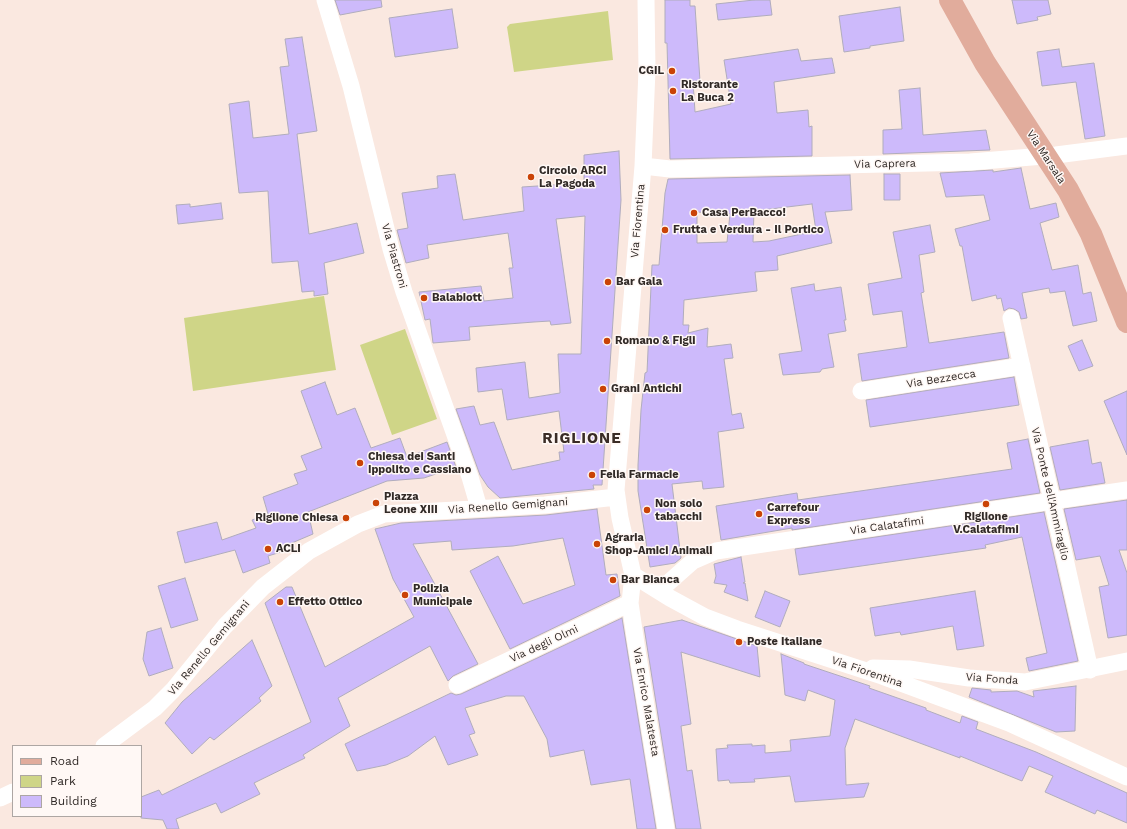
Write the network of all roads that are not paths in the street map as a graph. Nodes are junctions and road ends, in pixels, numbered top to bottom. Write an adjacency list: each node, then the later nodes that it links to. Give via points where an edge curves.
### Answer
1 (325, 0): 14 (street, Via Piastroni, via 353,93 393,256)
2 (646, 0): 6 (street, Via Fiorentina, via 647,70)
3 (950, 0): 5 (main road, Via Marsala, via 985,63)
4 (1127, 146): 5 (street, Via Caprera)
5 (1045, 155): 6 (street, Via Caprera, via 970,162 670,169); 8 (main road, Via Marsala, via 1068,190 1091,234)
6 (643, 166): 12 (street, Via Fiorentina)
7 (1011, 318): 9 (street, Via Ponte dell'Ammiraglio)
8 (1127, 322)
9 (1022, 366): 10 (street, Via Bezzecca); 13 (street, Via Ponte dell'Ammiraglio)
10 (861, 391)
11 (1127, 490): 13 (street, Via Calatafimi)
12 (616, 497): 14 (street, Via Renello Gemignani, via 545,505); 15 (street, Via Fiorentina)
13 (1052, 502): 16 (street, Via Calatafimi, via 716,551 693,562); 20 (street, Via Ponte dell'Ammiraglio)
14 (479, 508): 22 (street, Via Renello Gemignani, via 384,514 361,530 309,551 263,587 225,626 156,708)
15 (632, 575): 16 (street, Via Fiorentina); 17 (street, Via Enrico Malatesta)
16 (659, 591): 19 (street, Via Fiorentina, via 737,630)
17 (630, 603): 21 (street, Via degli Olmi); 26 (street, Via Enrico Malatesta)
18 (1127, 662): 20 (street, Via Fonda)
19 (855, 667): 20 (street, Via Fonda, via 908,669 1014,682 1035,681); 23 (street, Via Fiorentina, via 1009,723)
20 (1090, 670)
21 (456, 685)
22 (105, 745)
23 (1127, 777)
24 (12, 792): 25 (street)
25 (0, 798)
26 (666, 829)

